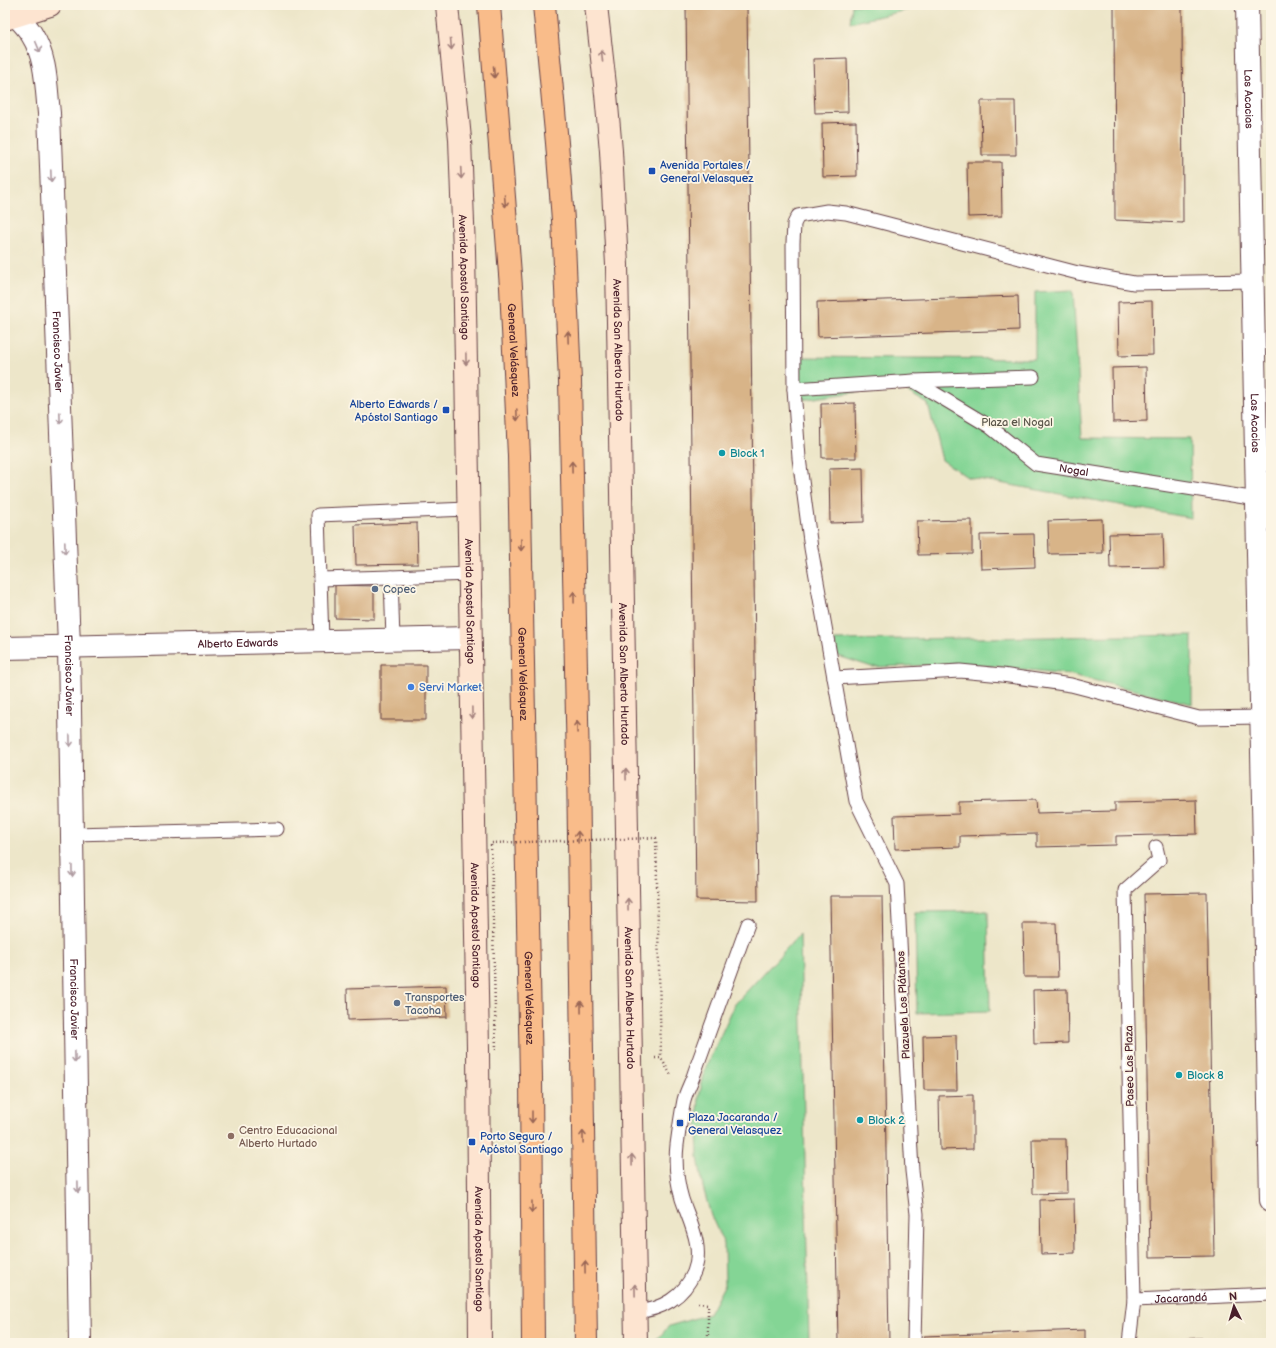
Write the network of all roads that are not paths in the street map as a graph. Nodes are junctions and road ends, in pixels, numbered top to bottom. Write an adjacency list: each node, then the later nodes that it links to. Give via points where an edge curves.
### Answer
1 (50, 5): 7 (main road)
2 (447, 5): 13 (main road, Avenida Apostol Santiago, one-way to 13, via 460,139)
3 (489, 5): 34 (highway, General Velásquez, one-way to 34, via 511,287 519,456)
4 (544, 5): 35 (highway, one-way to 4, via 570,381 563,220)
5 (596, 5): 36 (main road, Avenida San Alberto Hurtado, one-way to 5, via 617,265 610,137)
6 (1247, 5): 8 (street, Las Acacias)
7 (9, 13): 20 (street, Francisco Javier, one-way to 20, via 32,35 42,56 49,113)
8 (1252, 281): 11 (lane, Plazuela Los Plátanos, via 1134,283 1071,271 846,213 827,211 798,216 794,224 793,242); 12 (street, Las Acacias)
9 (1033, 377): 10 (lane)
10 (914, 381): 11 (lane); 12 (lane, Nogal, via 989,426 1036,464)
11 (794, 389): 22 (lane, Plazuela Los Plátanos, via 799,458 811,548)
12 (1257, 499): 23 (street, Las Acacias)
13 (468, 509): 14 (main road, Avenida Apostol Santiago); 16 (lane, via 318,515)
14 (469, 574): 15 (lane); 17 (main road, Avenida Apostol Santiago)
15 (391, 577): 16 (lane); 18 (lane)
16 (320, 579): 19 (lane)
17 (470, 638): 18 (street, Alberto Edwards); 38 (main road, Avenida Apostol Santiago, one-way to 38, via 478,1050)
18 (393, 640): 19 (street, Alberto Edwards)
19 (322, 641): 20 (street, Alberto Edwards)
20 (69, 646): 21 (street, Alberto Edwards); 26 (street, Francisco Javier, one-way to 26)
21 (5, 648)
22 (834, 678): 23 (lane, via 960,672 1002,675 1071,685 1199,718); 44 (lane, Plazuela Los Plátanos, via 856,801 897,884 912,1171 917,1214)
23 (1261, 717): 24 (street, Las Acacias)
24 (1266, 752): 28 (street, Las Acacias)
25 (277, 829): 26 (lane)
26 (72, 834): 37 (street, Francisco Javier, one-way to 37)
27 (1156, 847): 33 (lane, Paseo Las Plaza, via 1158,860 1125,890)
28 (1268, 890): 30 (street, Las Acacias)
29 (748, 924): 36 (lane, via 685,1099 677,1146 682,1198 698,1246 694,1270 682,1292 672,1301 648,1311)
30 (1270, 1069): 31 (street, Las Acacias)
31 (1271, 1200)
32 (1271, 1294): 33 (lane, Jacarandá)
33 (1134, 1300): 45 (lane)
34 (533, 1301): 39 (highway); 40 (highway, General Velásquez)
35 (586, 1306): 41 (highway); 42 (highway)
36 (635, 1312): 43 (main road, Avenida San Alberto Hurtado)
37 (80, 1343)
38 (480, 1343)
39 (526, 1343)
40 (533, 1343)
41 (586, 1343)
42 (592, 1343)
43 (636, 1343)
44 (914, 1343)
45 (1129, 1343)

